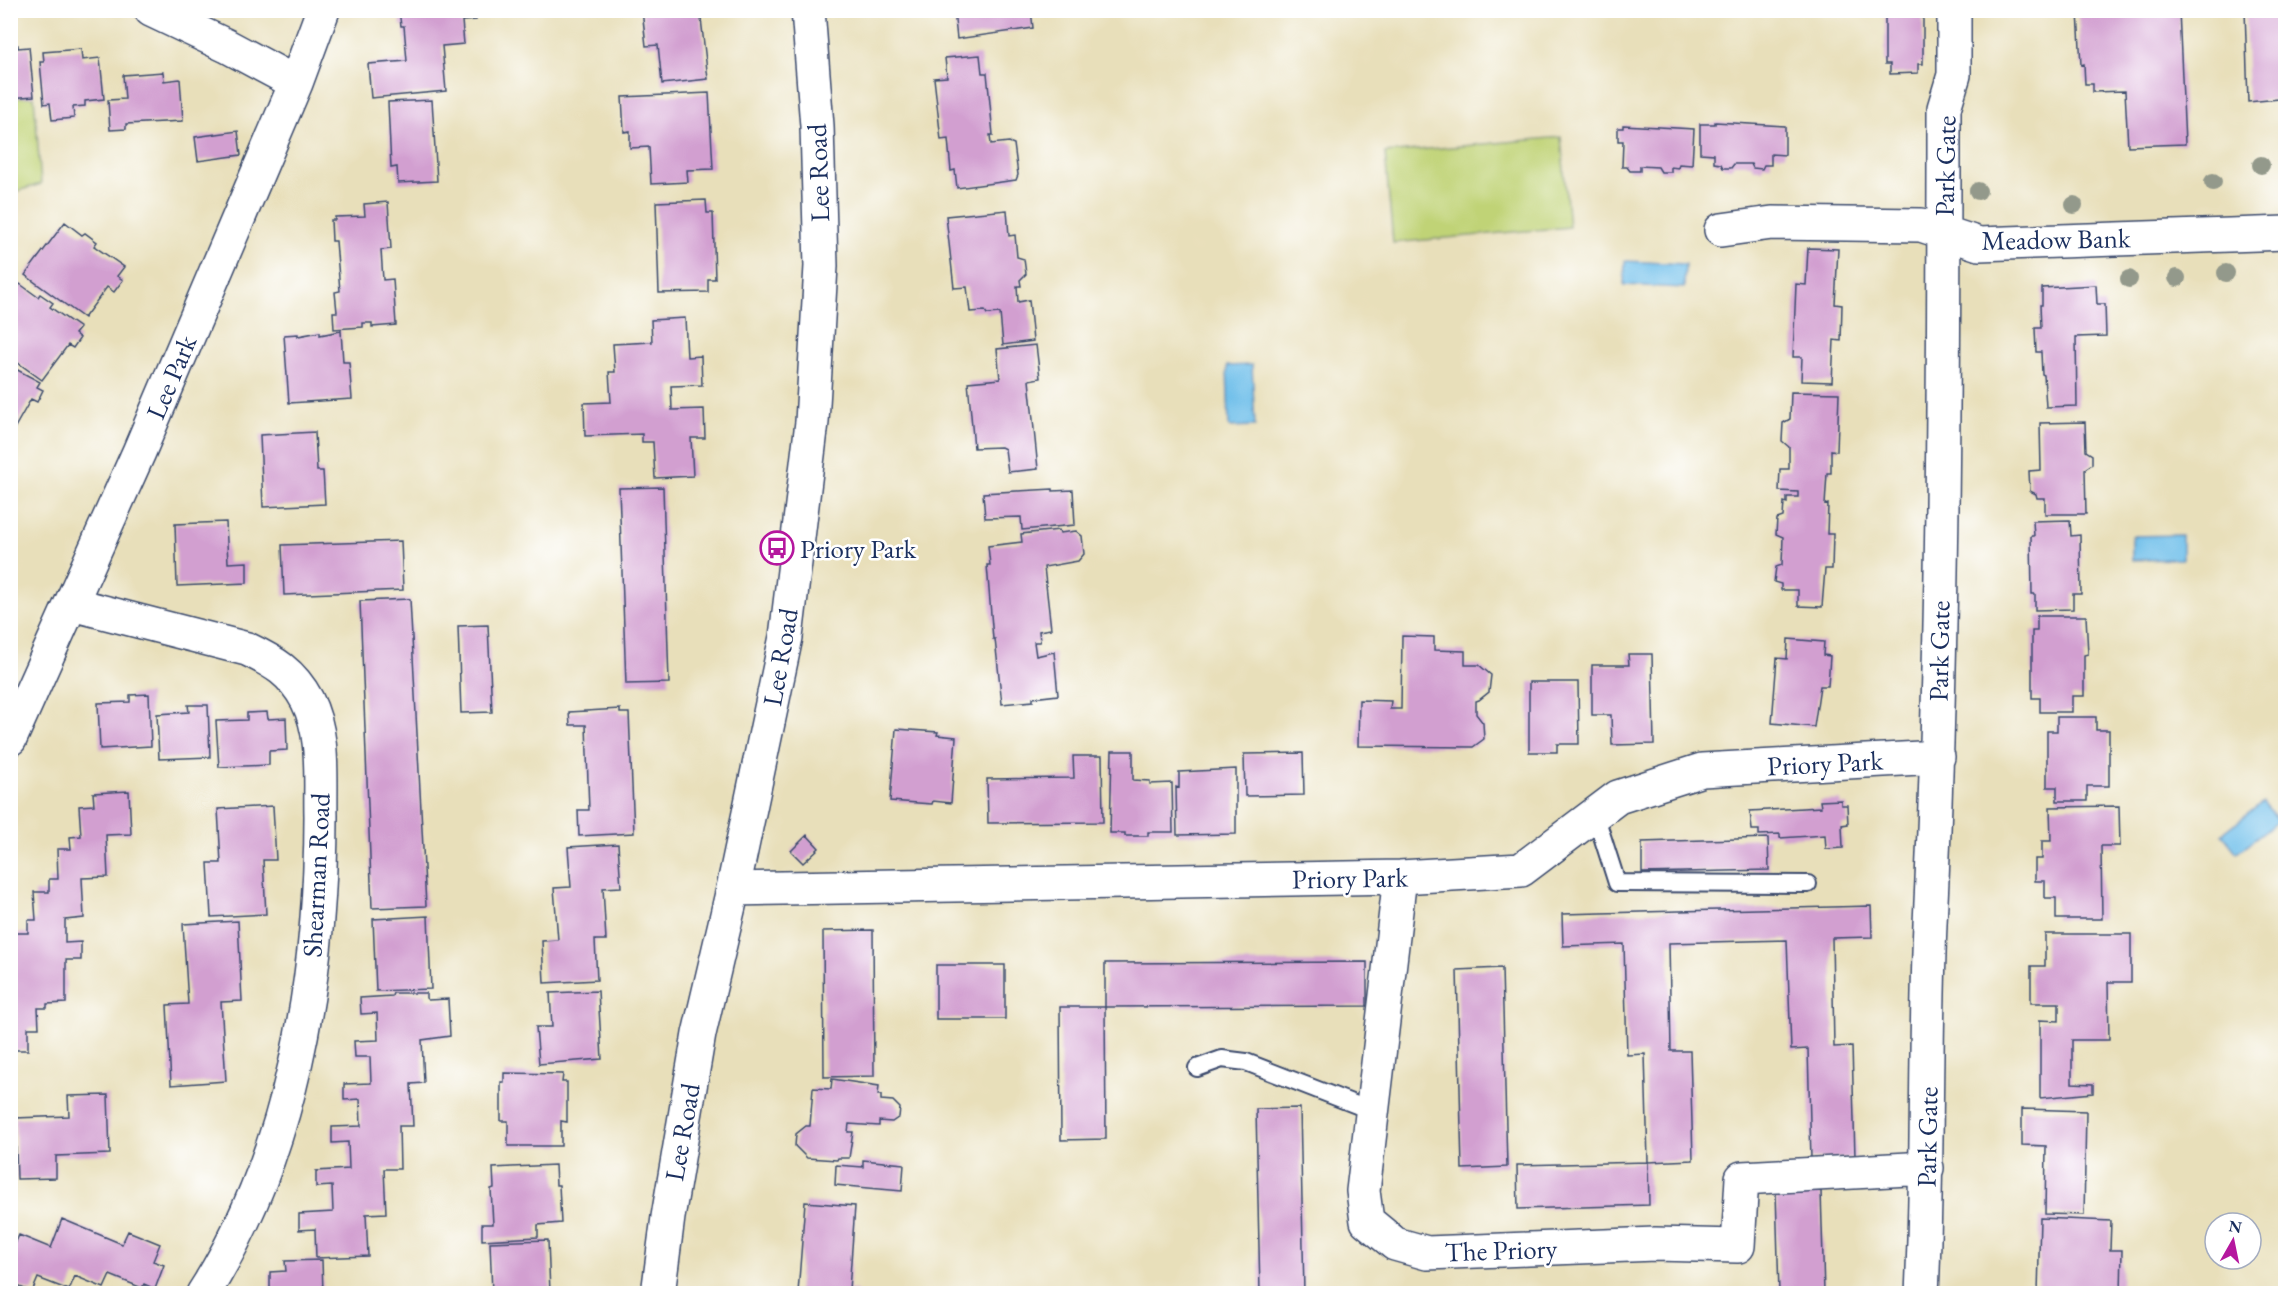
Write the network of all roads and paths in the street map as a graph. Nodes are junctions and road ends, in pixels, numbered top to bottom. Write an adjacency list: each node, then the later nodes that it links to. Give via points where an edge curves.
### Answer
1 (151, 10): 5 (street)
2 (323, 10): 5 (street, Lee Park)
3 (808, 10): 15 (street, Lee Road, via 817,126 821,266 812,422 786,638)
4 (1954, 10): 7 (street, Park Gate, via 1954,75 1944,108)
5 (296, 83): 9 (street, Lee Park)
6 (1721, 230): 7 (street, Meadow Bank, via 1772,223 1921,225)
7 (1944, 233): 8 (street, Meadow Bank, via 1979,244); 11 (street, Park Gate)
8 (2286, 233)
9 (72, 604): 10 (street, Lee Park); 19 (street, Shearman Road, via 247,649 274,661 294,679 308,701 317,728 321,863 316,941 302,1028 268,1162 244,1221)
10 (10, 739)
11 (1938, 757): 12 (street, Priory Park, via 1702,770 1618,796); 18 (street, Park Gate, via 1930,925)
12 (1595, 814): 13 (street, Priory Park, via 1521,870); 14 (lane, via 1617,883)
13 (1400, 877): 15 (street, Priory Park); 17 (street, The Priory)
14 (1808, 884)
15 (733, 889): 20 (street, Lee Road, via 699,1034)
16 (1197, 1068): 17 (lane, via 1222,1059 1246,1062)
17 (1372, 1111): 18 (street, The Priory, via 1363,1191 1367,1221 1395,1244 1427,1253 1655,1244 1738,1246 1742,1178)
18 (1927, 1168): 21 (street, Park Gate)
19 (203, 1293)
20 (658, 1293)
21 (1923, 1293)

